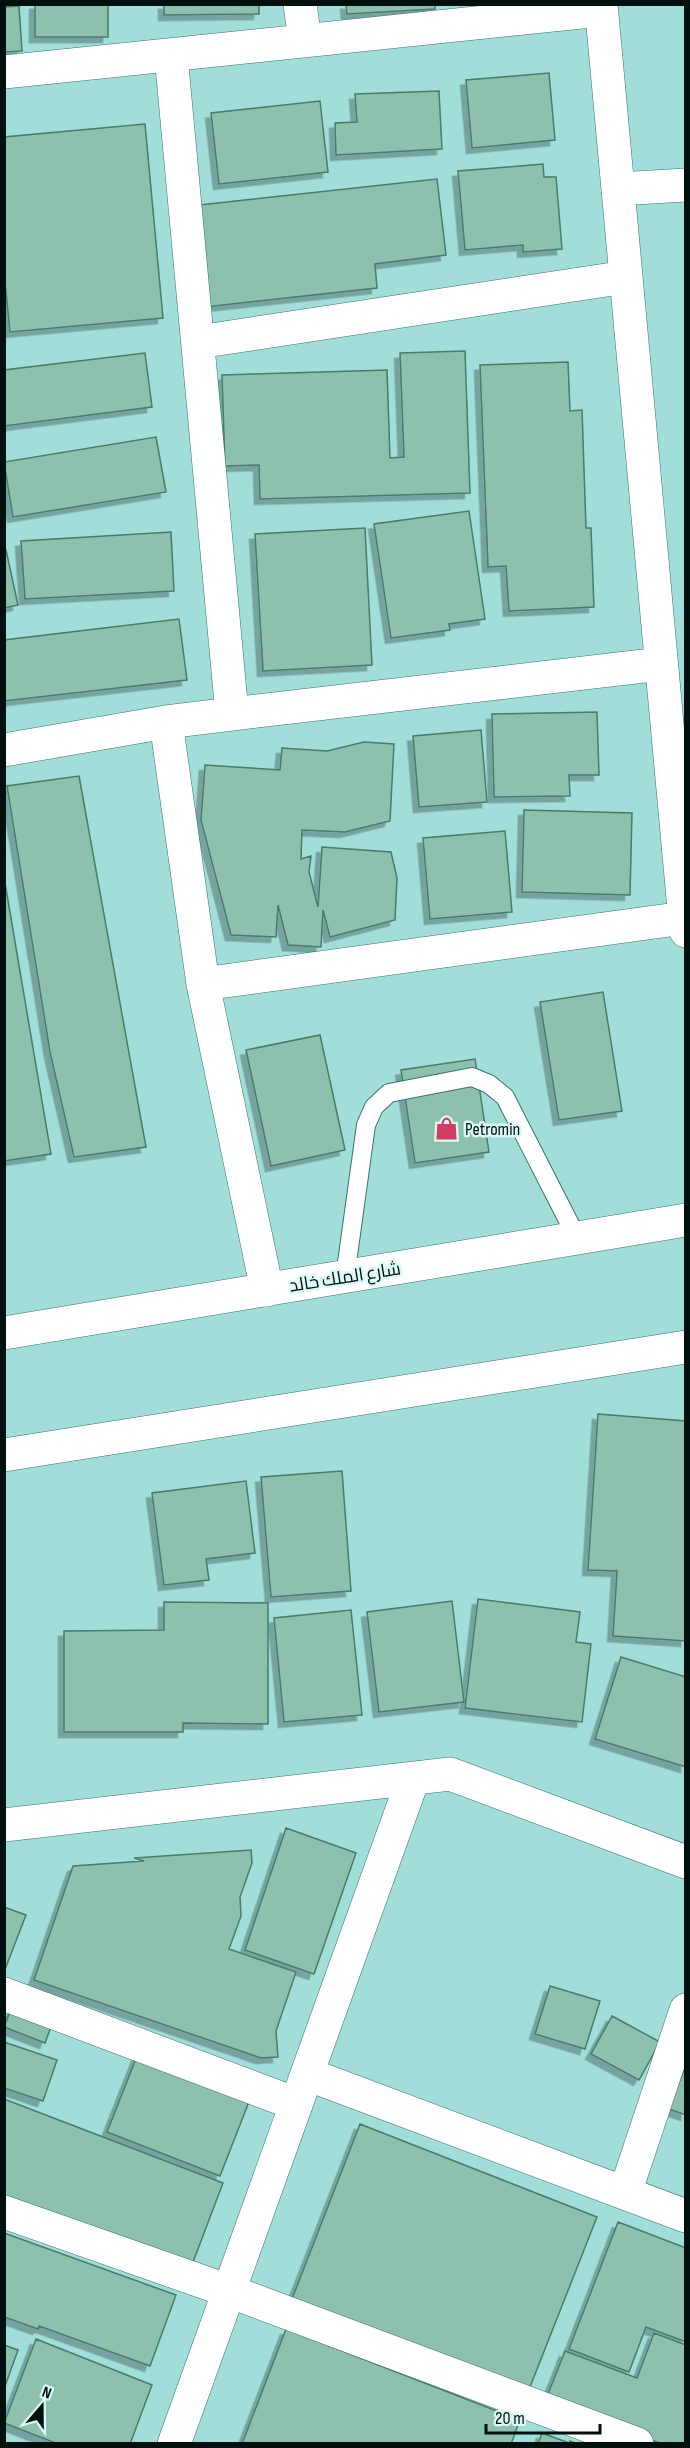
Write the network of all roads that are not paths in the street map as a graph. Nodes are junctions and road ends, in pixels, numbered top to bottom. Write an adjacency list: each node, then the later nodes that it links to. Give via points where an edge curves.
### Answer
1 (300, 4): 3 (street)
2 (601, 7): 3 (street); 7 (street)
3 (306, 41): 4 (street)
4 (171, 55): 5 (street); 9 (street)
5 (4, 72)
6 (686, 184): 7 (street)
7 (618, 189): 8 (street)
8 (626, 277): 9 (street); 10 (street)
9 (198, 342): 11 (street)
10 (661, 664): 11 (street); 14 (street)
11 (232, 714): 12 (street)
12 (166, 722): 13 (street); 15 (street)
13 (4, 750)
14 (685, 924): 15 (street)
15 (202, 984): 19 (street)
16 (686, 1220): 17 (street, شارع الملك خالد)
17 (577, 1238): 18 (street, شارع الملك خالد); 18 (lane, via 505,1097 472,1077 389,1093 374,1107 366,1125)
18 (345, 1277): 19 (street, شارع الملك خالد)
19 (267, 1290): 20 (street, شارع الملك خالد)
20 (4, 1334)
21 (686, 1347): 22 (street)
22 (4, 1455)
23 (413, 1779): 24 (street); 25 (street, via 450,1774); 28 (street)
24 (4, 1825)
25 (686, 1862)
26 (4, 1994): 28 (street)
27 (686, 2010): 29 (street)
28 (301, 2089): 29 (street); 32 (street)
29 (625, 2193): 31 (street)
30 (4, 2212): 32 (street)
31 (686, 2216)
32 (229, 2291): 33 (street); 34 (street)
33 (174, 2444)
34 (637, 2444)

